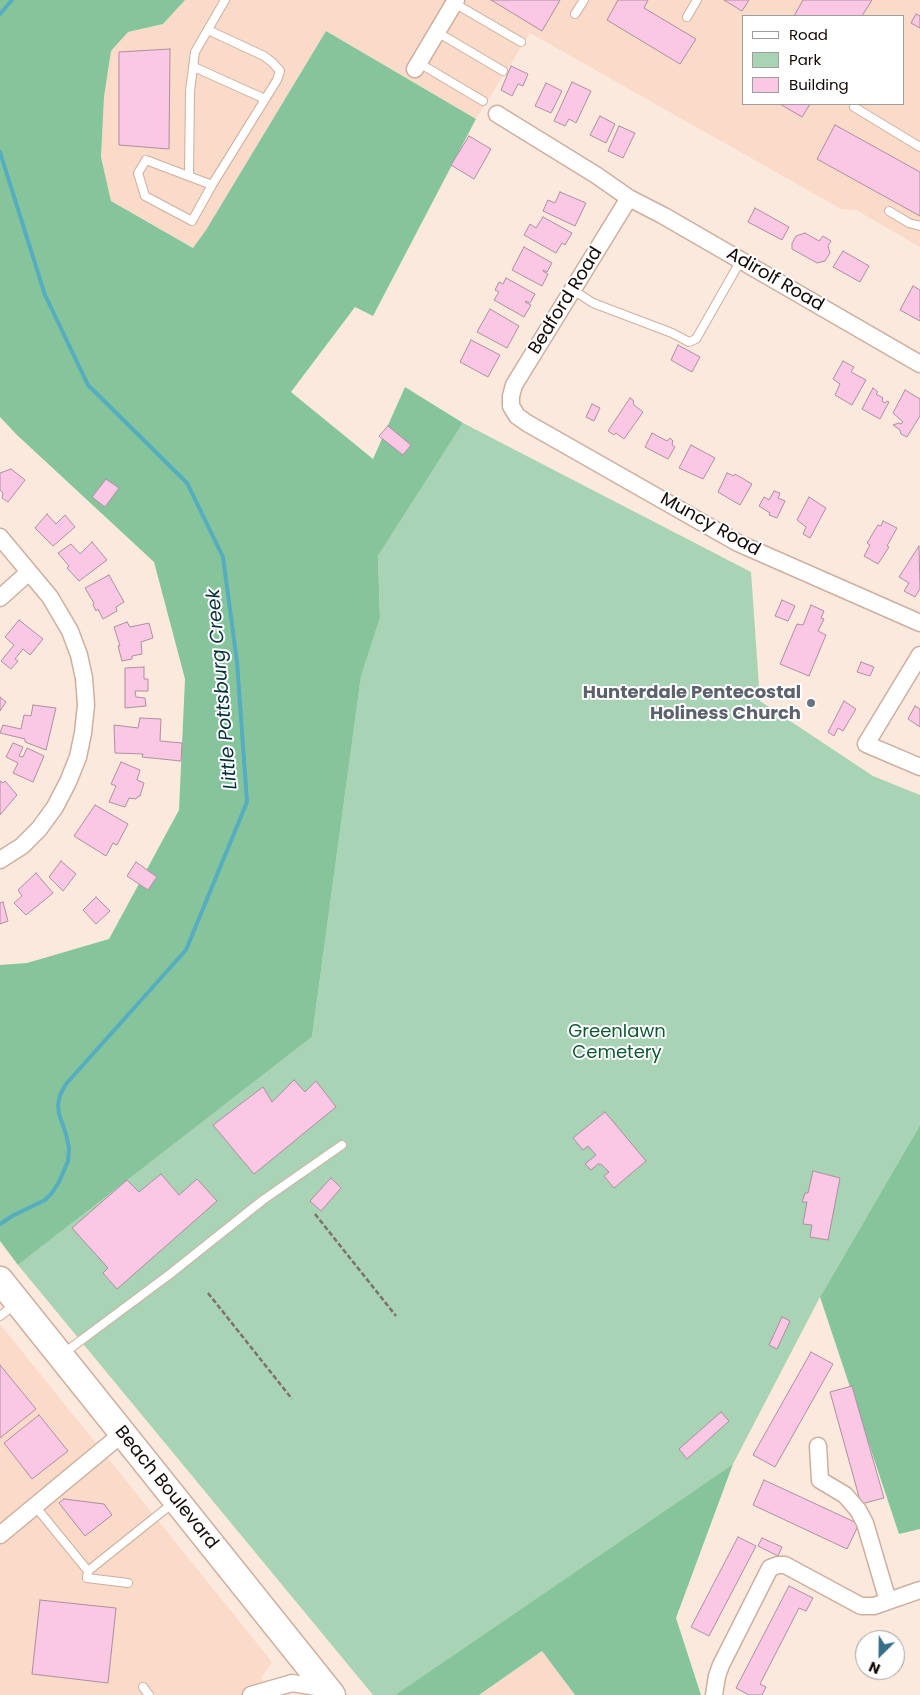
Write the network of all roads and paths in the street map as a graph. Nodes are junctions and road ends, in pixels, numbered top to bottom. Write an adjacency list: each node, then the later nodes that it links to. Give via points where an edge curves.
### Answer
1 (225, 0): 7 (lane)
2 (584, 0): 5 (lane)
3 (697, 0): 6 (lane)
4 (455, 1): 8 (street); 9 (lane)
5 (575, 14)
6 (688, 17)
7 (208, 30): 11 (lane, via 196,52); 13 (lane, via 264,56 280,71)
8 (437, 32): 10 (street); 12 (lane)
9 (521, 42)
10 (417, 66): 14 (lane)
11 (194, 67): 13 (lane); 18 (lane, via 190,91)
12 (503, 71)
13 (265, 99): 19 (lane)
14 (483, 101)
15 (854, 107): 17 (lane)
16 (497, 114): 20 (street, Adirolf Road)
17 (920, 147)
18 (189, 176): 19 (lane); 19 (lane, via 146,160 138,173 145,196 192,221)
19 (212, 186)
20 (629, 198): 23 (street, Adirolf Road); 24 (street, Bedford Road)
21 (889, 211): 22 (lane)
22 (920, 226)
23 (740, 260): 24 (lane, via 696,339 689,342 672,332 593,303); 25 (street, Adirolf Road)
24 (573, 290): 26 (street, Bedford Road, via 514,385)
25 (920, 364)
26 (511, 406): 30 (street, Muncy Road, via 527,423 738,543)
27 (0, 537): 28 (street)
28 (29, 572): 29 (street); 33 (street, via 50,597 70,631 84,678 85,714 78,757 54,807 22,846)
29 (0, 598)
30 (920, 624)
31 (920, 655): 32 (street, via 866,744)
32 (920, 767)
33 (0, 860)
34 (342, 1145): 40 (lane, via 264,1200)
35 (315, 1214): 39 (path)
36 (0, 1280): 38 (highway, Beach Boulevard)
37 (208, 1293): 41 (path)
38 (9, 1309): 40 (highway, Beach Boulevard)
39 (396, 1316)
40 (60, 1356): 42 (highway, Beach Boulevard)
41 (292, 1398)
42 (122, 1433): 44 (highway, Beach Boulevard); 45 (street)
43 (818, 1446): 50 (street, via 820,1480 845,1495 858,1510 865,1523)
44 (176, 1500): 47 (lane); 52 (highway, Beach Boulevard)
45 (35, 1506): 46 (street); 47 (lane)
46 (0, 1535)
47 (88, 1570): 48 (lane, via 87,1578)
48 (128, 1583)
49 (920, 1590): 50 (street)
50 (888, 1601): 55 (street, via 861,1606 785,1565 770,1568 720,1666)
51 (142, 1687): 53 (lane)
52 (325, 1693): 54 (street, via 292,1683)
53 (149, 1695)
54 (251, 1695)
55 (714, 1695)

